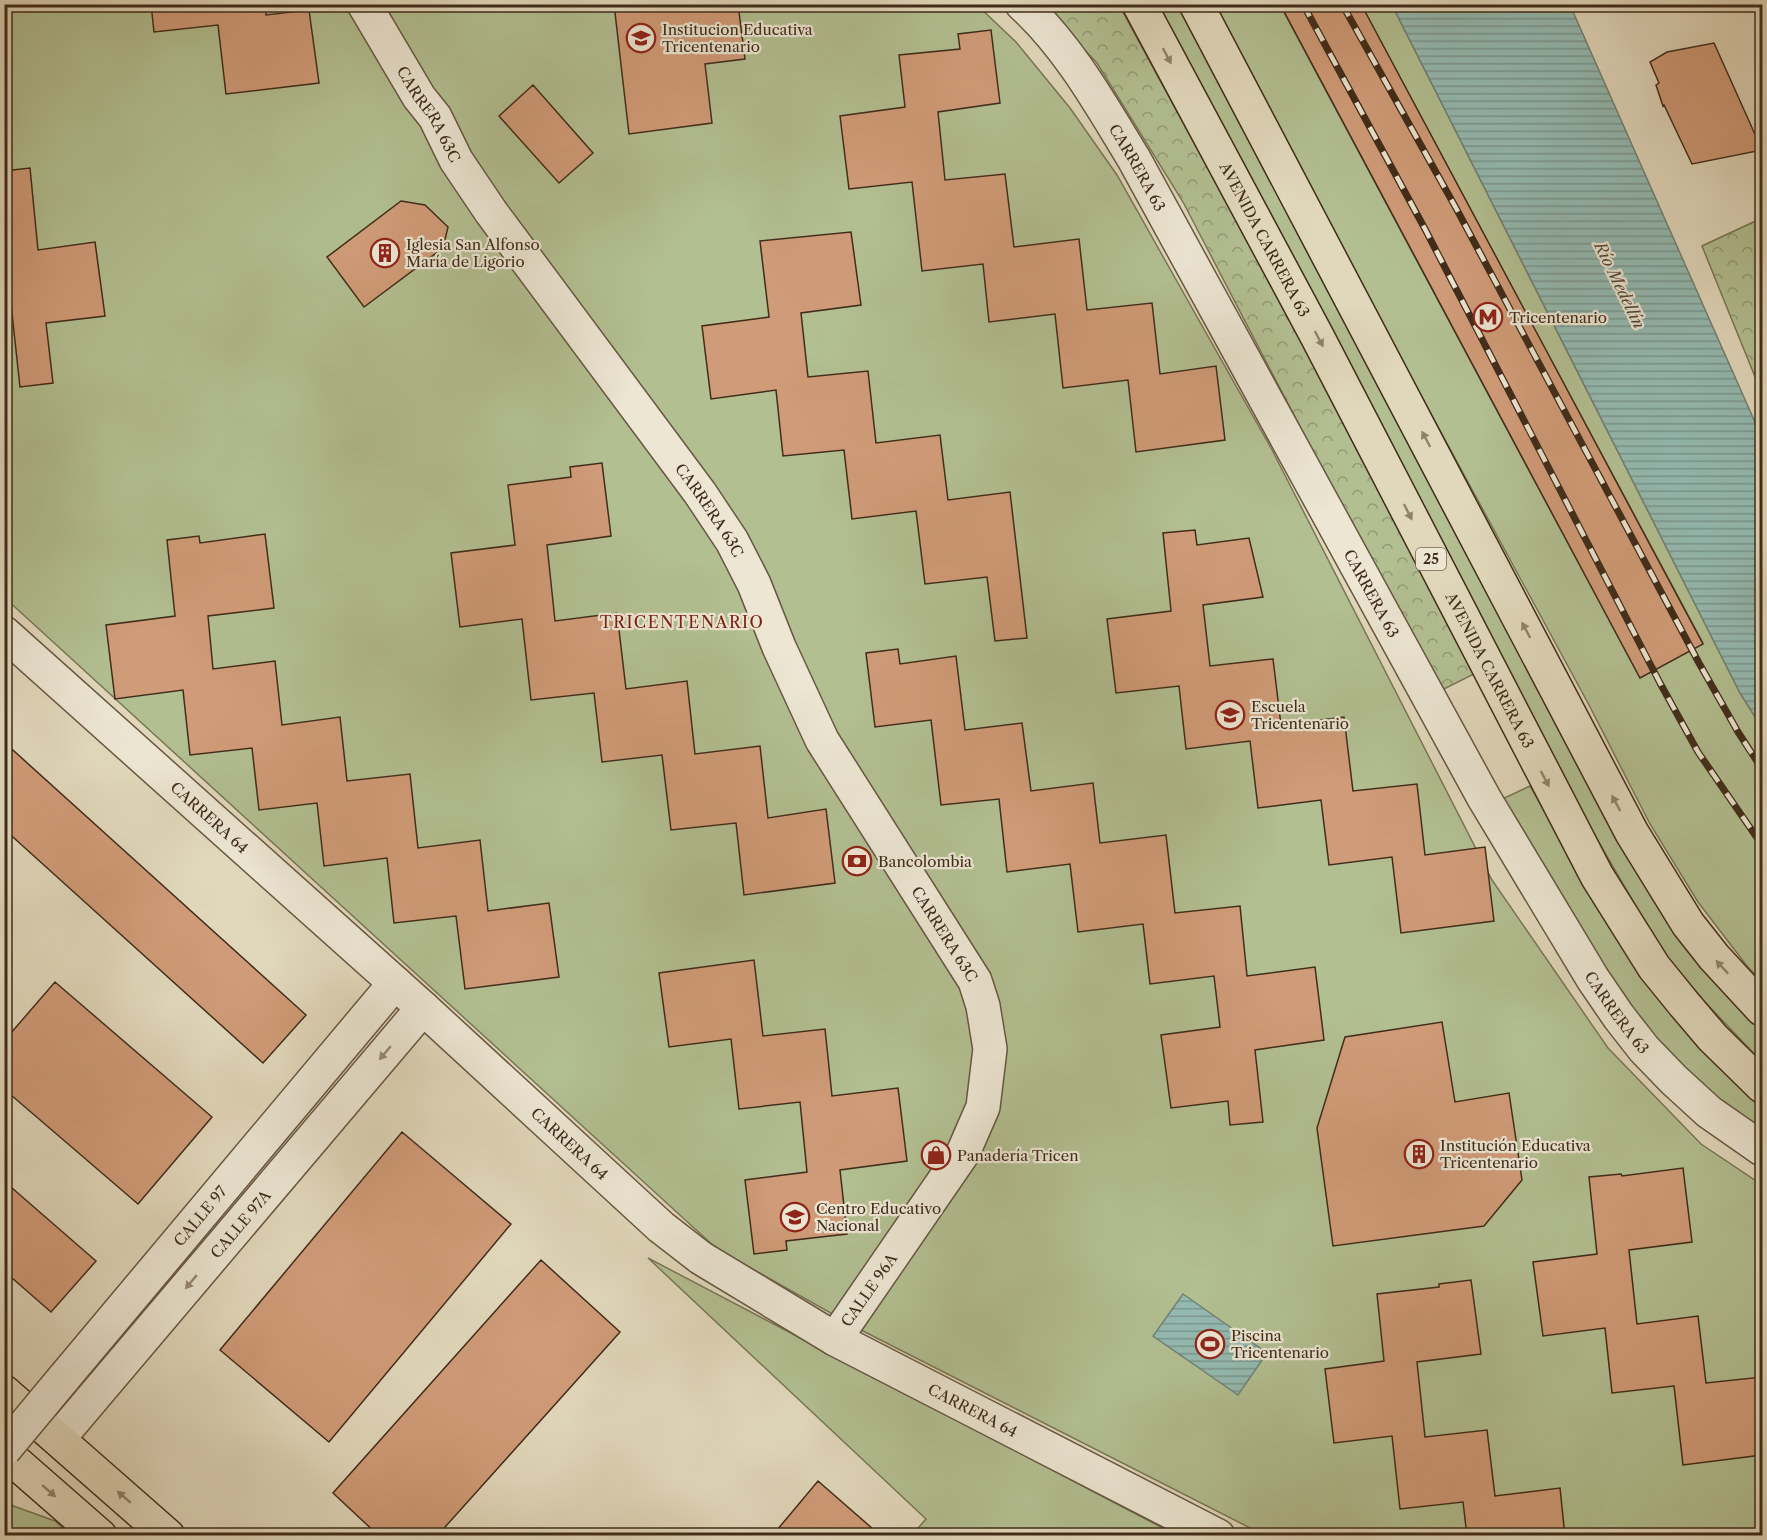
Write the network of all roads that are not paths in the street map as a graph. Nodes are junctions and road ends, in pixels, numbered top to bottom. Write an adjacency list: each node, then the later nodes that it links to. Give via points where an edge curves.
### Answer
1 (364, 4): 9 (street, CARRERA 63C, via 490,212 732,541 822,740 975,981)
2 (1022, 4): 11 (street, CARRERA 63, via 1073,62 1134,159 1484,798 1593,979 1618,1017 1674,1080 1709,1112)
3 (1139, 4): 10 (main road, AVENIDA CARRERA 63 / 25, one-way to 10, via 1318,338 1597,876 1654,967 1713,1038)
4 (1196, 4): 8 (main road, one-way to 4, via 1688,924 1632,833)
5 (4, 633): 6 (street, CARRERA 64)
6 (395, 983): 7 (street, CARRERA 64); 15 (street, CALLE 97, bridge)
7 (423, 1008): 12 (street, CARRERA 64, via 661,1227 709,1263); 14 (street, CALLE 97A, one-way to 14)
8 (1762, 1009)
9 (990, 1049): 12 (street, CALLE 96A, via 982,1107 963,1153)
10 (1762, 1086)
11 (1762, 1149)
12 (835, 1339): 18 (street, CARRERA 64)
13 (4, 1392): 14 (main road)
14 (58, 1439): 17 (main road, one-way to 14)
15 (4, 1451): 16 (main road, one-way to 16)
16 (100, 1536)
17 (168, 1536)
18 (1218, 1536)

